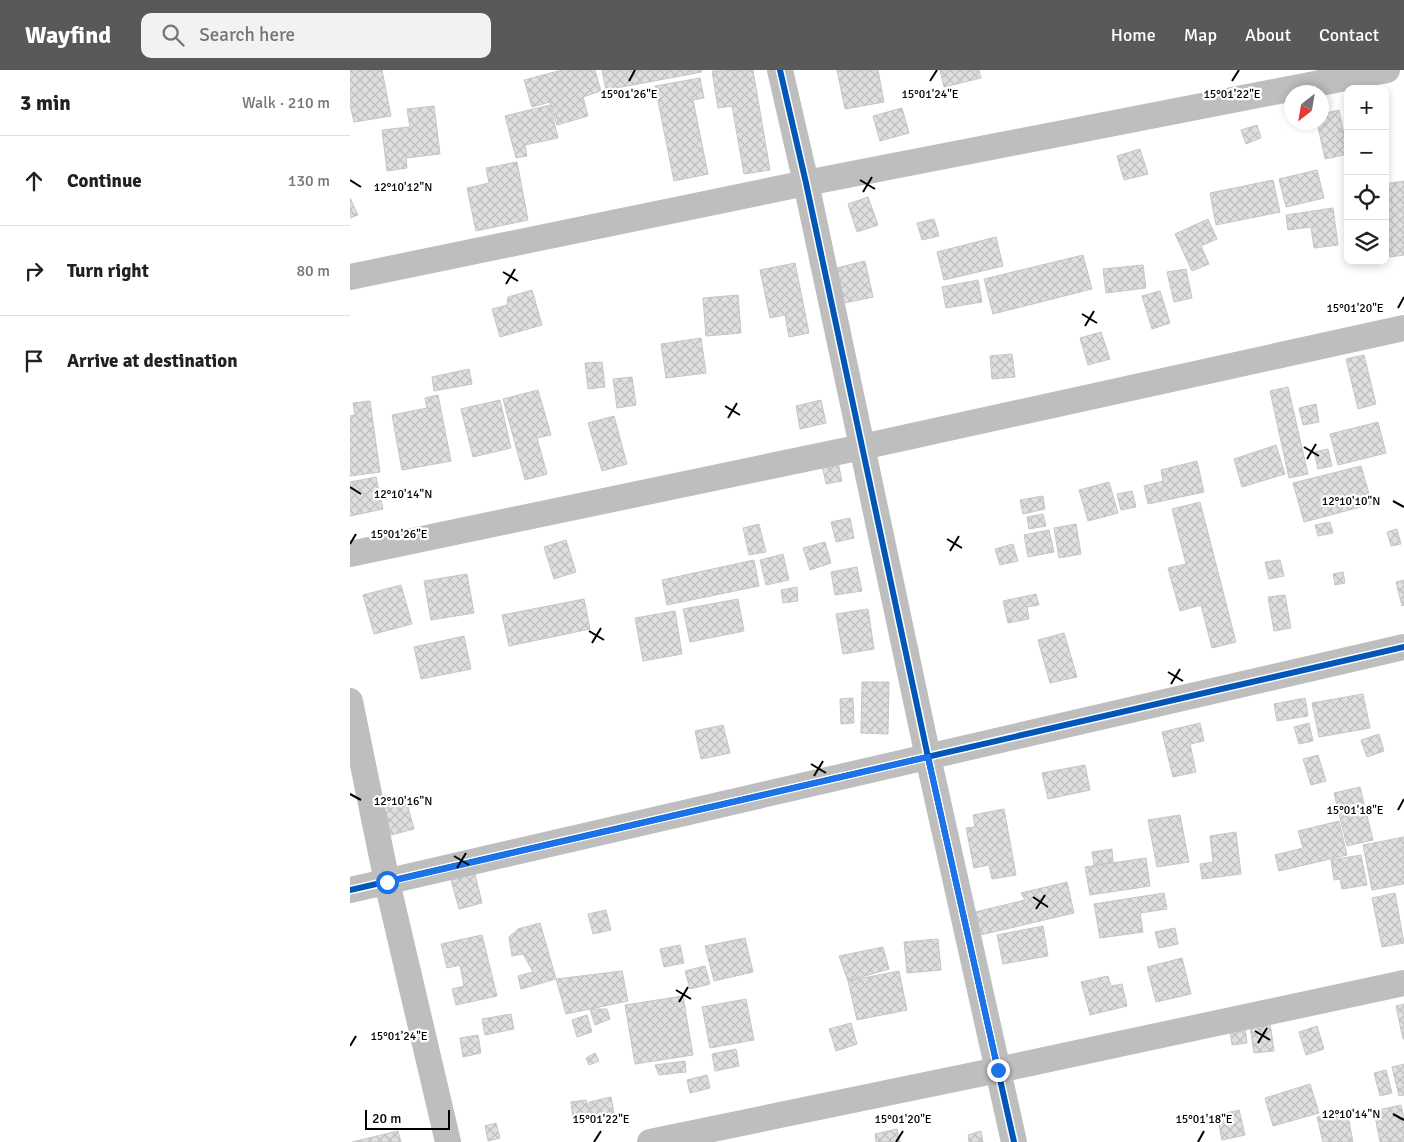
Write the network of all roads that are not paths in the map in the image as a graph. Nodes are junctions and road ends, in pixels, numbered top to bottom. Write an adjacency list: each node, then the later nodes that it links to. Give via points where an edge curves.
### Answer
1 (780, 70): 3 (street)
2 (1387, 70): 3 (street)
3 (806, 183): 4 (street); 6 (street)
4 (350, 277)
5 (1404, 328): 6 (street)
6 (862, 447): 7 (street); 10 (street)
7 (350, 554)
8 (1404, 647): 10 (street)
9 (350, 701): 11 (street)
10 (928, 757): 11 (street); 14 (street)
11 (387, 882): 12 (street); 15 (street)
12 (350, 890)
13 (1404, 983): 14 (street)
14 (998, 1070): 16 (street); 17 (street)
15 (448, 1142)
16 (650, 1142)
17 (1014, 1142)

